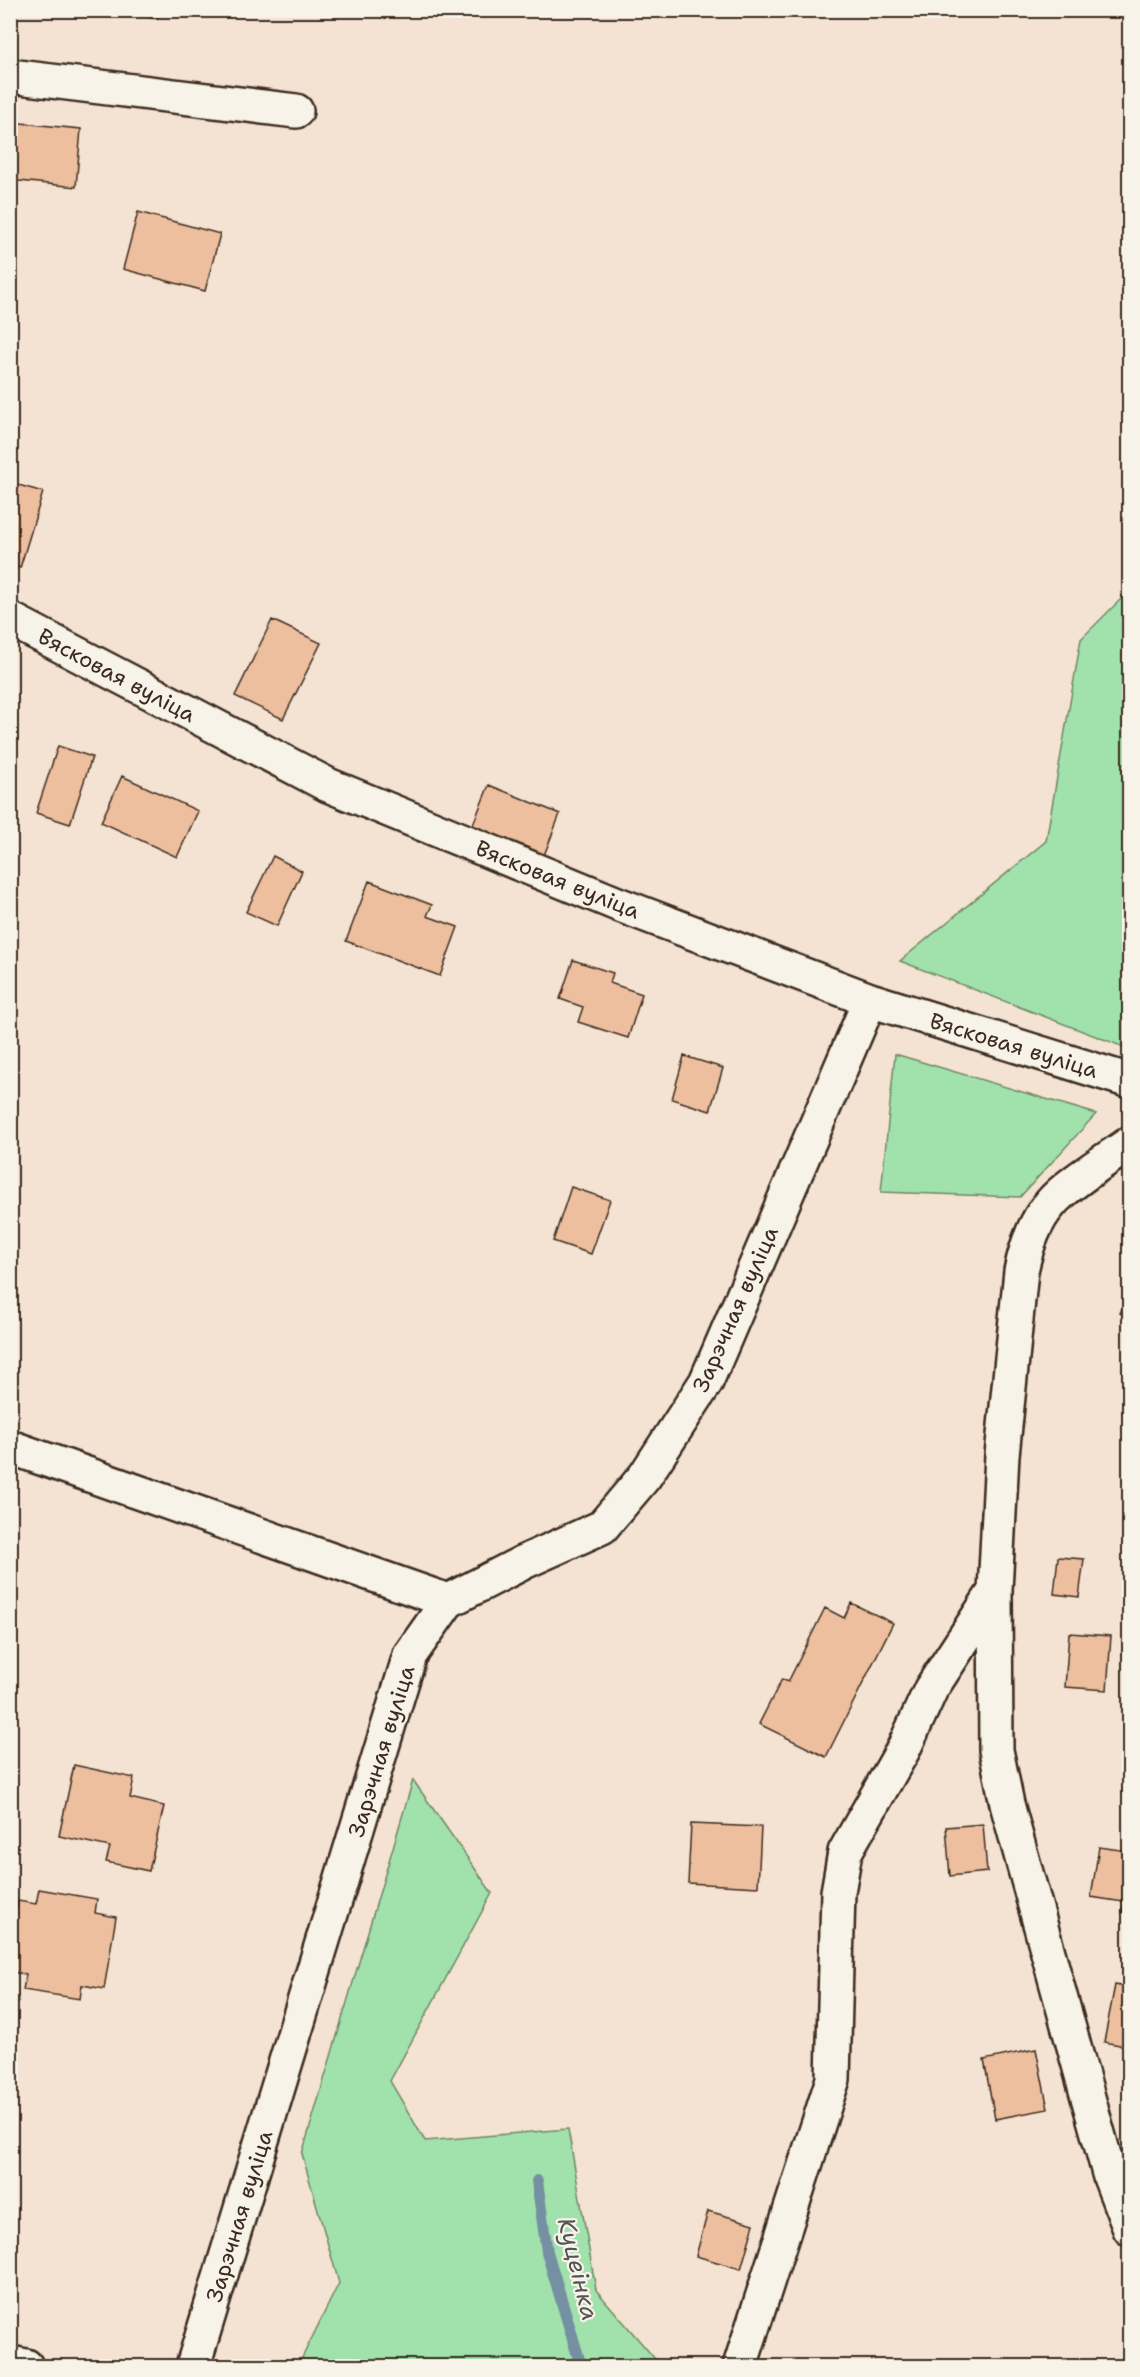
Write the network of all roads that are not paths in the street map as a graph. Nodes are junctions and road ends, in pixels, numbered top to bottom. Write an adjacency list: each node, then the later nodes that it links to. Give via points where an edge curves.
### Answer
1 (10, 76): 2 (street)
2 (296, 111)
3 (10, 619): 4 (street, Вясковая вуліца, via 328,785 620,905)
4 (870, 1000): 5 (street, Вясковая вуліца); 9 (street, Зарэчная вуліца, via 706,1382 645,1476 602,1527)
5 (1130, 1081)
6 (1130, 1143): 8 (street, via 1051,1202 1026,1249 1002,1455)
7 (10, 1447): 9 (street)
8 (995, 1591): 10 (street, via 996,1750 1007,1804 1110,2177); 14 (street, via 931,1689 903,1750 845,1852 838,1892 833,2079)
9 (448, 1601): 13 (street, Зарэчная вуліца, via 410,1655)
10 (1130, 2229)
11 (10, 2364): 12 (street)
12 (26, 2367)
13 (194, 2367)
14 (740, 2367)

